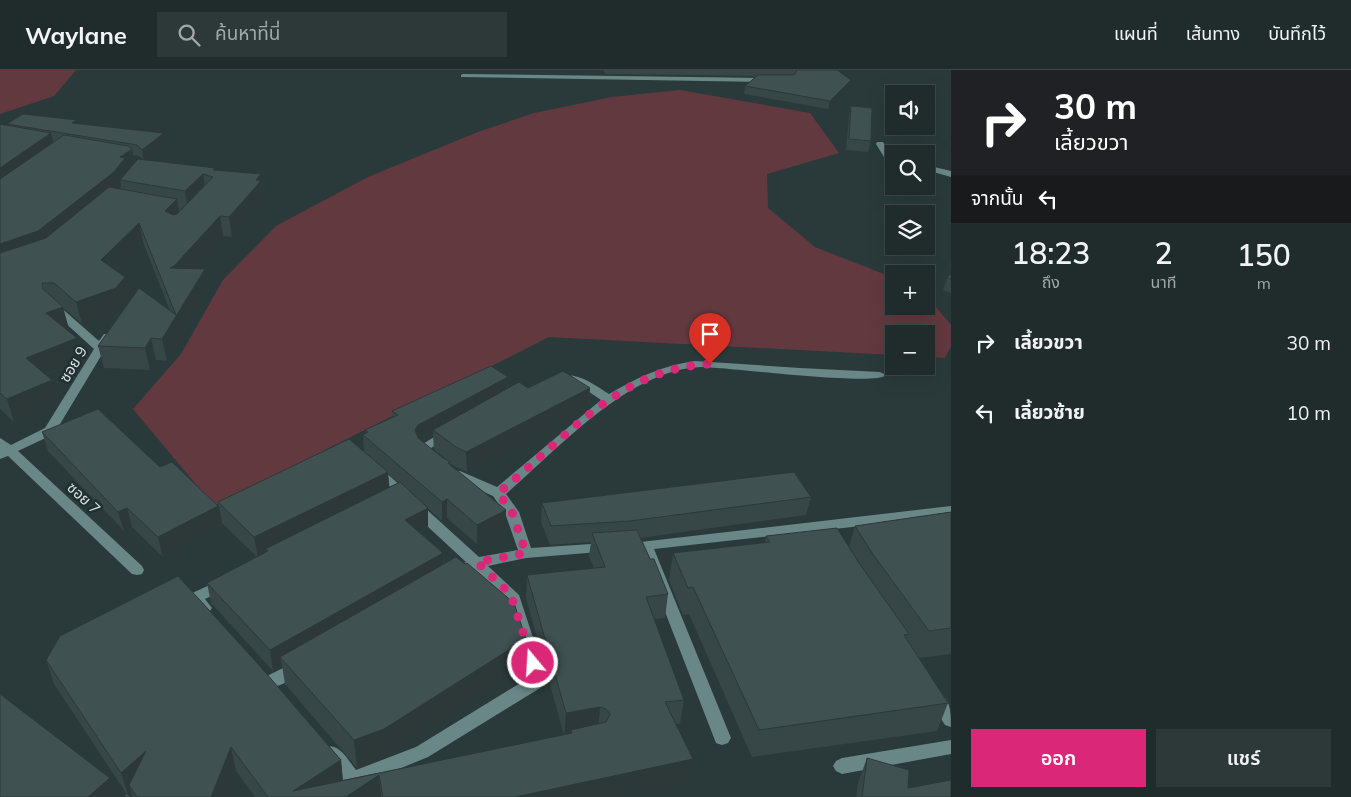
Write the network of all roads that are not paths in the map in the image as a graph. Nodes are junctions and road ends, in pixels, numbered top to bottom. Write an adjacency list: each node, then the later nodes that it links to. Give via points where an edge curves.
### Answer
1 (574, 70): 3 (street)
2 (463, 76): 3 (street)
3 (574, 78): 4 (street)
4 (781, 80)
5 (880, 144): 6 (street)
6 (885, 152)
7 (935, 170): 8 (street)
8 (951, 174)
9 (54, 307): 11 (street)
10 (116, 326): 11 (street, ซอย 9)
11 (100, 348): 16 (street, ซอย 9, via 50,431)
12 (880, 375): 14 (street, via 688,365 654,376)
13 (549, 380): 14 (street, via 571,378)
14 (608, 399): 18 (street)
15 (455, 428): 18 (street, via 424,447 425,452 450,472)
16 (3, 449): 27 (street, ซอย 7)
17 (367, 464): 19 (street)
18 (498, 493): 25 (street, via 512,512)
19 (402, 494): 20 (street); 26 (street)
20 (385, 503)
21 (951, 511): 22 (street)
22 (821, 525): 23 (street); 24 (street)
23 (832, 542)
24 (646, 546): 25 (street); 37 (street)
25 (526, 553): 26 (street)
26 (477, 562): 29 (street); 41 (street, via 511,595 539,680 422,752)
27 (137, 570)
28 (238, 576): 30 (street, via 195,598)
29 (443, 582)
30 (214, 619)
31 (306, 662): 33 (street)
32 (258, 668): 33 (street)
33 (271, 682): 35 (street)
34 (929, 688): 36 (street)
35 (284, 697)
36 (951, 720)
37 (722, 738)
38 (322, 742): 41 (street)
39 (951, 747): 40 (street)
40 (842, 766)
41 (354, 779): 42 (street, via 361,789)
42 (389, 783)

